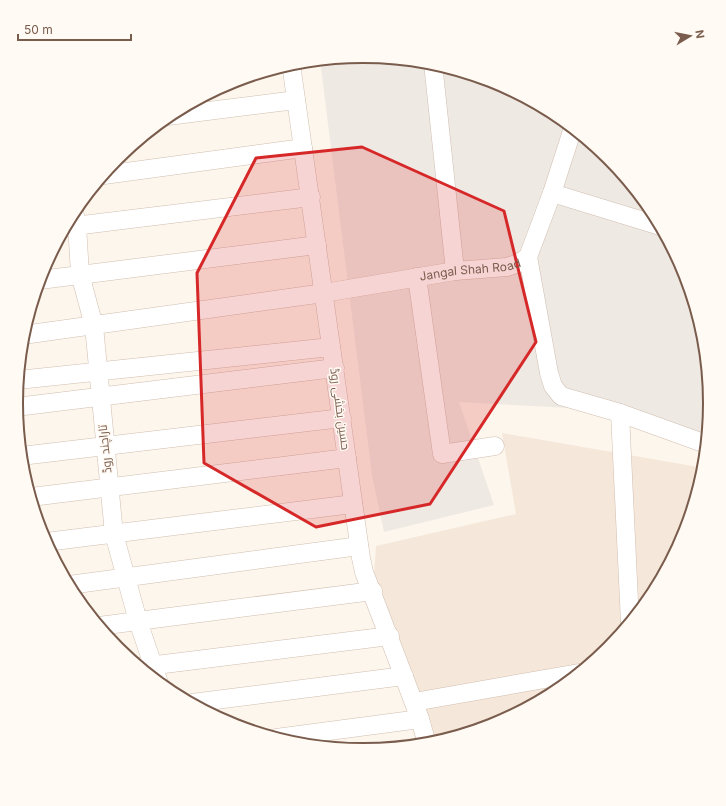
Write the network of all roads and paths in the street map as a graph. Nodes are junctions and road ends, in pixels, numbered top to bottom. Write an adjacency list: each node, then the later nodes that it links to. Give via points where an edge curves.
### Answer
1 (292, 71): 3 (street, حسین بخشی روڈ)
2 (434, 71): 15 (street)
3 (296, 100): 4 (street); 6 (street, حسین بخشی روڈ)
4 (184, 114)
5 (571, 134): 8 (street, Jangal Shah Road)
6 (304, 148): 7 (street); 9 (street, حسین بخشی روڈ)
7 (113, 173)
8 (552, 193): 11 (street); 14 (street, Jangal Shah Road)
9 (311, 197): 10 (street); 13 (street, حسین بخشی روڈ)
10 (76, 221)
11 (651, 223)
12 (73, 226): 16 (street, تاراچند روڈ)
13 (317, 245): 16 (street); 19 (street, حسین بخشی روڈ)
14 (528, 257): 15 (street, Jangal Shah Road, via 507,267); 28 (street, via 553,386 561,396)
15 (455, 271): 17 (street, Jangal Shah Road)
16 (80, 274): 18 (street); 20 (street, تاراچند روڈ)
17 (417, 277): 19 (street, Jangal Shah Road); 32 (street, via 442,454)
18 (47, 279)
19 (324, 293): 20 (street, Jangal Shah Road); 22 (street, حسین بخشی روڈ)
20 (94, 326): 21 (street, Jangal Shah Road); 24 (street, تاراچند روڈ)
21 (31, 334)
22 (331, 347): 23 (street, حسین بخشی روڈ); 24 (street)
23 (335, 368): 26 (street); 29 (street, حسین بخشی روڈ)
24 (98, 372): 25 (street); 26 (street, تاراچند روڈ)
25 (24, 379)
26 (100, 397): 27 (street); 31 (street, تاراچند روڈ)
27 (23, 406)
28 (620, 413): 30 (street); 44 (street)
29 (342, 418): 31 (street); 34 (street, حسین بخشی روڈ)
30 (700, 442)
31 (104, 446): 33 (street); 35 (street, تاراچند روڈ)
32 (495, 446)
33 (27, 455)
34 (347, 458): 35 (street); 37 (street, حسین بخشی روڈ)
35 (109, 487): 36 (street); 38 (street, تاراچند روڈ)
36 (37, 496)
37 (354, 504): 38 (street); 40 (street, حسین بخشی روڈ)
38 (114, 534): 39 (street); 41 (street, تاراچند روڈ)
39 (53, 541)
40 (359, 546): 41 (street); 43 (street, حسین بخشی روڈ, via 364,572)
41 (125, 577): 42 (street); 45 (street, تاراچند روڈ)
42 (75, 584)
43 (373, 591): 45 (street); 47 (street, حسین بخشی روڈ)
44 (630, 614)
45 (138, 621): 46 (street); 48 (street, تاراچند روڈ)
46 (105, 625)
47 (390, 636): 48 (street); 50 (street, حسین بخشی روڈ)
48 (147, 666)
49 (567, 675): 52 (street)
50 (404, 676): 51 (street); 52 (street, حسین بخشی روڈ)
51 (202, 702)
52 (414, 702): 53 (street, حسین بخشی روڈ)
53 (420, 719): 54 (street); 55 (street, حسین بخشی روڈ)
54 (295, 736)
55 (425, 737)

